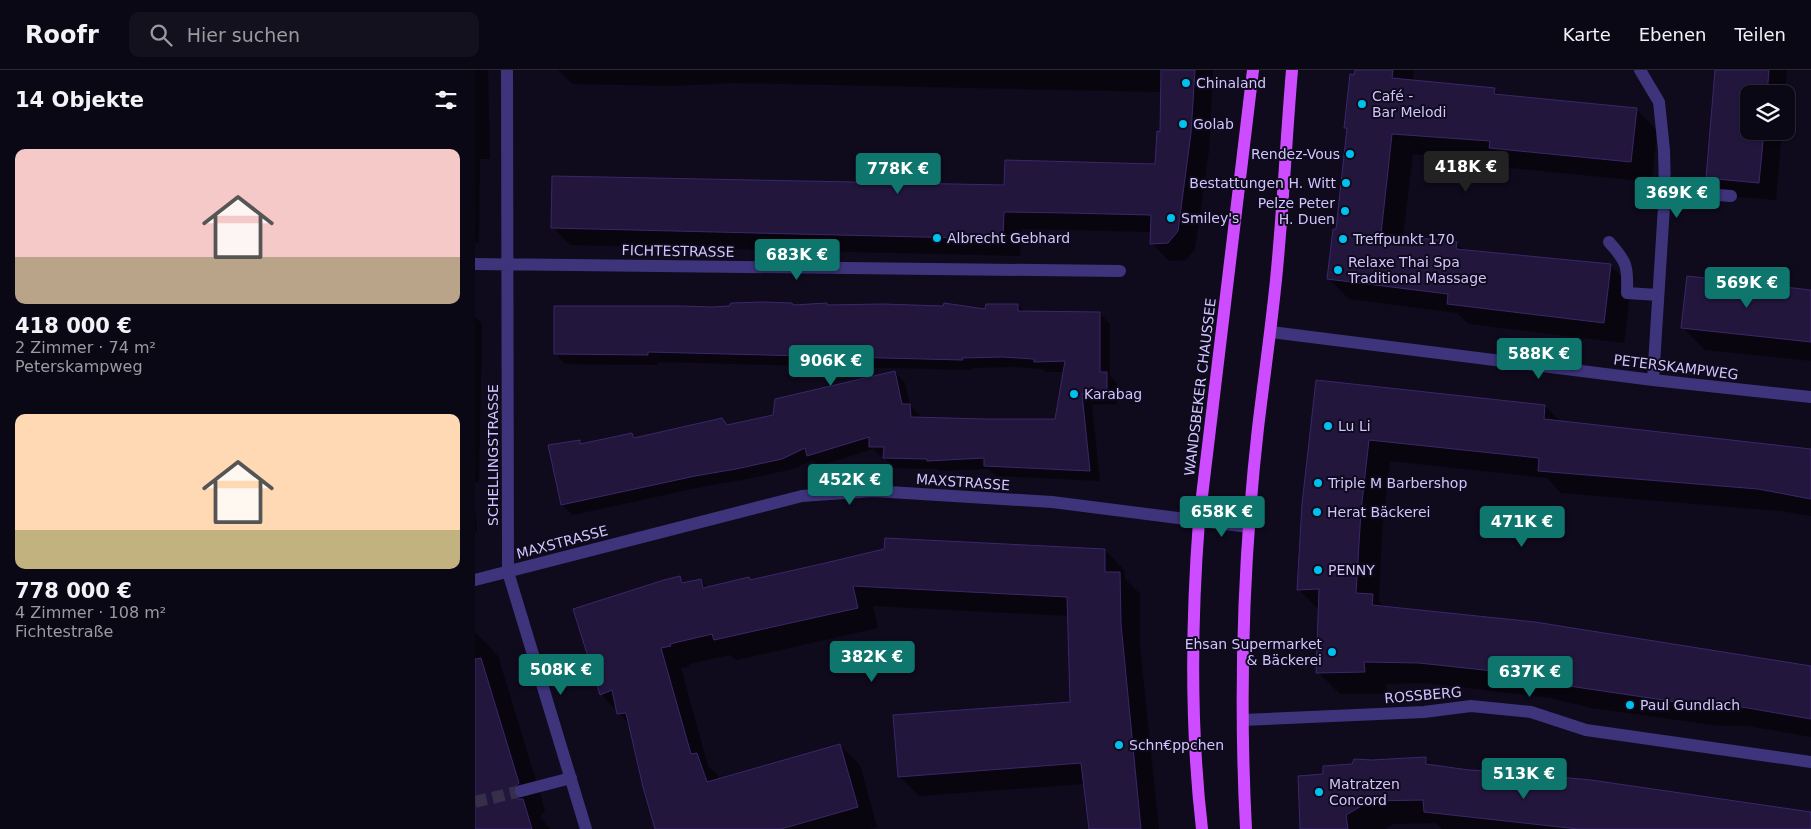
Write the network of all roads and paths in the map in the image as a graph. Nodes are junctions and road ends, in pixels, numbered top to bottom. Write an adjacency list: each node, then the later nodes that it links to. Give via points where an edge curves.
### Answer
1 (507, 70): 9 (street, SCHELLINGSTRASSE)
2 (1253, 70): 15 (main road, WANDSBEKER CHAUSSEE)
3 (1292, 70): 12 (main road)
4 (1644, 73): 5 (street, via 1659,102 1665,150)
5 (1665, 191): 6 (street); 11 (street)
6 (1731, 196)
7 (1609, 242): 11 (street, via 1623,258 1628,273 1627,293)
8 (475, 264): 9 (street, FICHTESTRASSE)
9 (507, 264): 10 (street, FICHTESTRASSE); 17 (street, SCHELLINGSTRASSE)
10 (1120, 271)
11 (1658, 295): 13 (street)
12 (1271, 332): 13 (street, PETERSKAMPWEG); 16 (main road)
13 (1653, 380): 14 (street, PETERSKAMPWEG)
14 (1811, 397)
15 (1199, 521): 16 (street, MAXSTRASSE); 17 (street, MAXSTRASSE, via 1052,502 882,492 802,496); 24 (main road, WANDSBEKER CHAUSSEE, via 1192,660 1194,741)
16 (1249, 528): 19 (main road)
17 (508, 572): 18 (street, MAXSTRASSE); 21 (street, SCHELLINGSTRASSE)
18 (475, 580)
19 (1243, 720): 20 (street, ROSSBERG, via 1424,712 1471,706 1531,712 1586,730); 25 (main road)
20 (1811, 762)
21 (571, 778): 22 (street); 23 (street, SCHELLINGSTRASSE)
22 (521, 791)
23 (586, 829)
24 (1202, 829)
25 (1246, 829)

